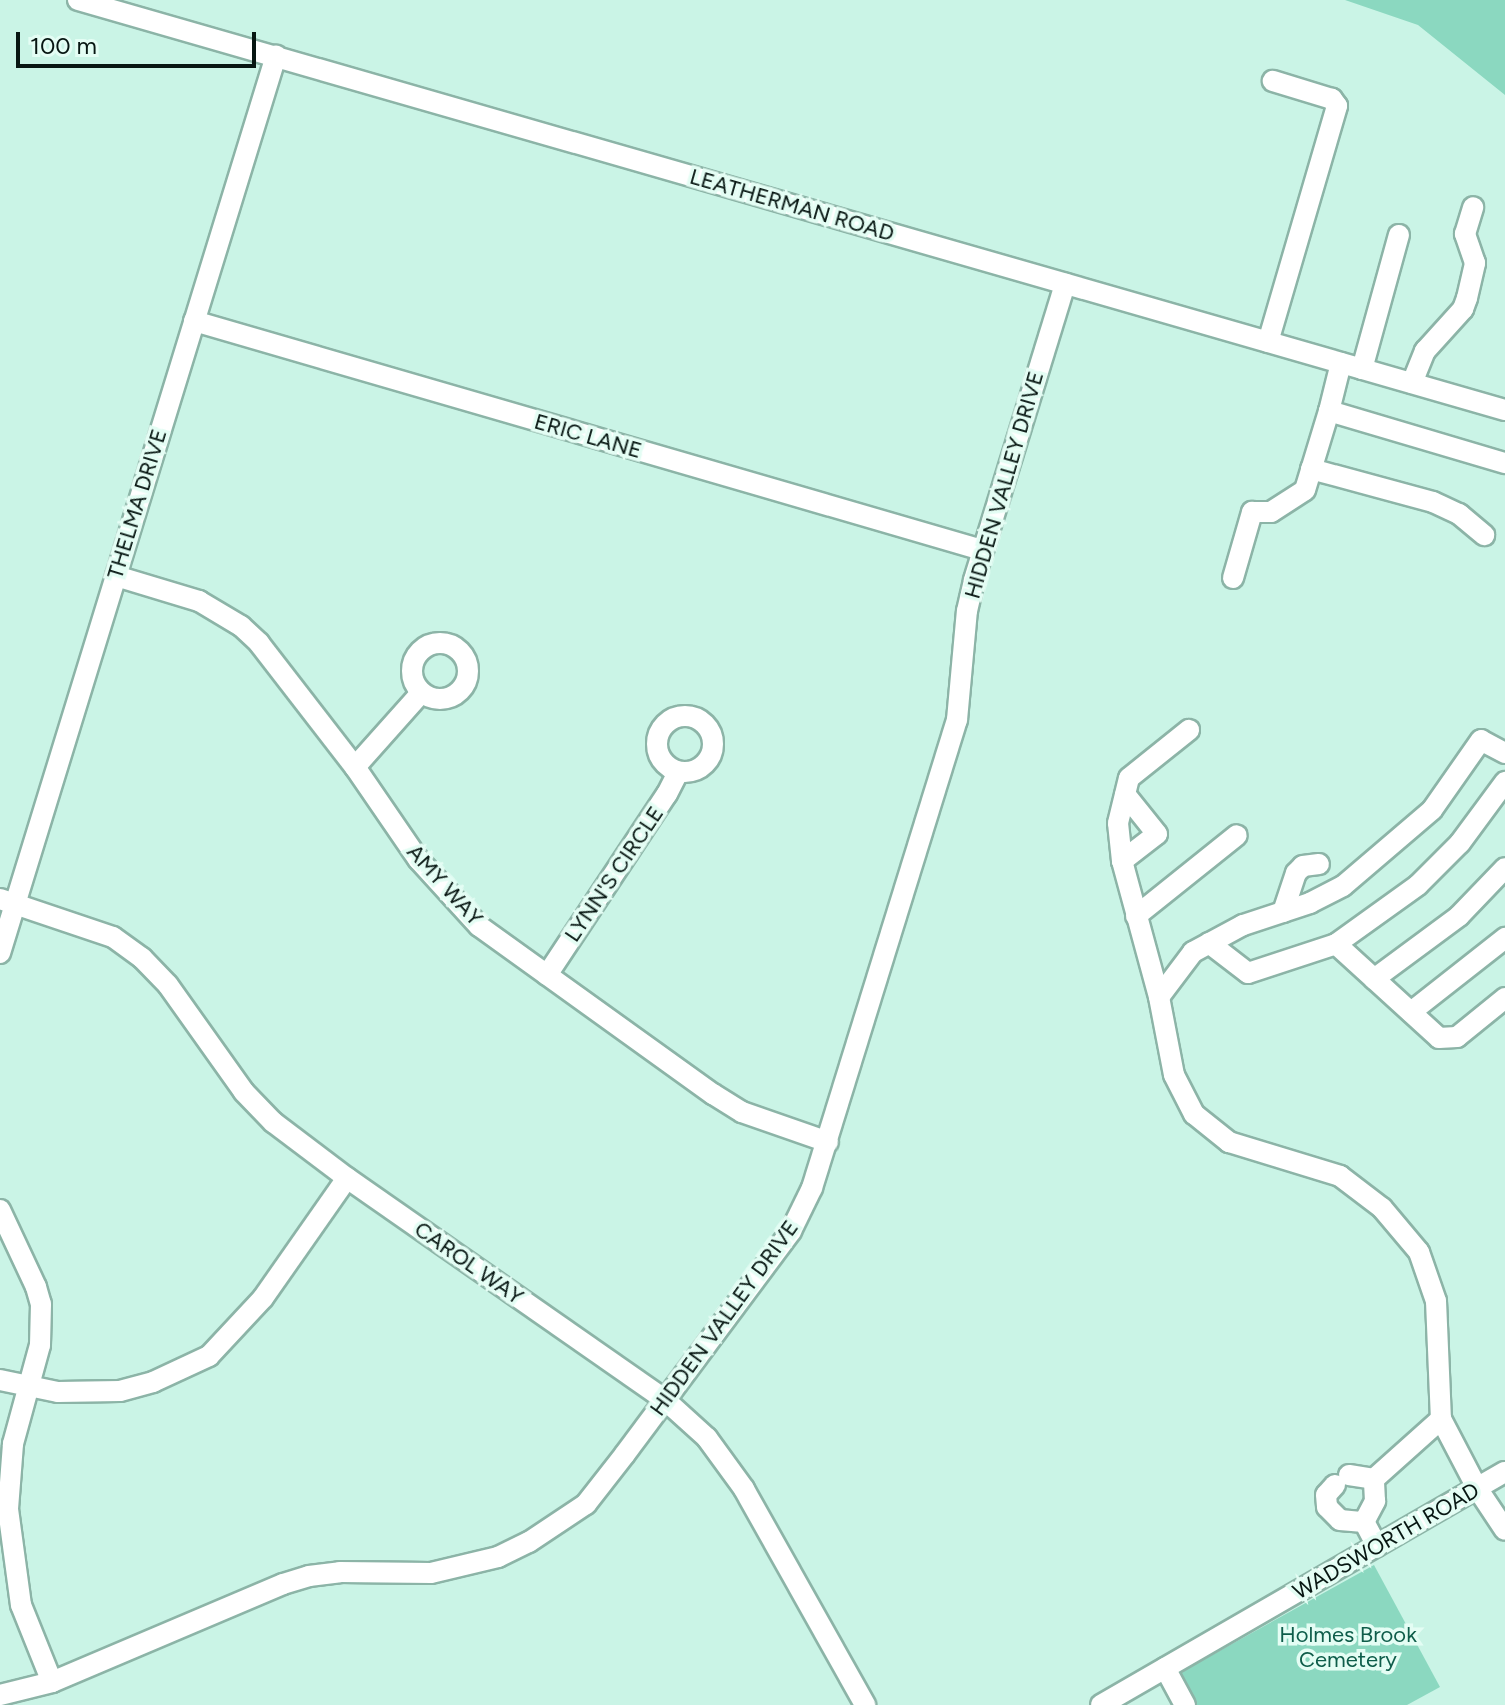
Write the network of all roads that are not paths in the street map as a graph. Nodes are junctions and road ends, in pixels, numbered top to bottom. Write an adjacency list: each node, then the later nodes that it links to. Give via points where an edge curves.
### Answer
1 (78, 0): 2 (street, LEATHERMAN ROAD)
2 (276, 56): 6 (street, LEATHERMAN ROAD); 7 (street, THELMA DRIVE)
3 (1273, 81): 8 (street, via 1332,99 1337,106)
4 (1473, 207): 11 (street, via 1465,234 1475,263 1467,298 1425,351)
5 (1399, 235): 10 (street)
6 (1065, 284): 8 (street, LEATHERMAN ROAD); 17 (street, HIDDEN VALLEY DRIVE)
7 (194, 321): 17 (street, ERIC LANE); 18 (street, THELMA DRIVE)
8 (1268, 342): 9 (street, LEATHERMAN ROAD)
9 (1341, 363): 10 (street, LEATHERMAN ROAD); 13 (street)
10 (1362, 369): 11 (street, LEATHERMAN ROAD)
11 (1412, 383): 12 (street, LEATHERMAN ROAD)
12 (1505, 410)
13 (1329, 411): 14 (street); 15 (street)
14 (1505, 463)
15 (1311, 469): 16 (street, via 1433,502 1459,514); 19 (street, via 1305,490 1271,512 1252,512)
16 (1484, 535)
17 (982, 550): 45 (street, HIDDEN VALLEY DRIVE, via 967,611 957,720)
18 (116, 576): 25 (street, AMY WAY, via 199,601 241,626); 33 (street, THELMA DRIVE)
19 (1233, 578)
20 (421, 693): 25 (street)
21 (1189, 730): 28 (street, via 1129,778)
22 (1481, 740): 23 (street); 24 (street); 32 (street, via 1432,810)
23 (1505, 740)
24 (1505, 753)
25 (355, 767): 40 (street, AMY WAY, via 440,885 479,926)
26 (678, 772): 40 (street, LYNN'S CIRCLE)
27 (1505, 782): 38 (street, via 1460,843 1418,885)
28 (1125, 794): 30 (street, via 1118,823); 30 (street, via 1157,834)
29 (1237, 835): 35 (street)
30 (1122, 861): 35 (street)
31 (1505, 868): 41 (street, via 1459,916)
32 (1356, 875): 34 (street, via 1310,903); 34 (street, via 1326,865 1303,866)
33 (8, 901): 39 (street, THELMA DRIVE); 46 (street, CAROL WAY, via 113,937 142,958 168,985 244,1092 273,1122)
34 (1283, 912): 37 (street)
35 (1136, 916): 42 (street)
36 (1505, 938): 44 (street)
37 (1209, 943): 38 (street, via 1248,973); 42 (street, via 1193,952)
38 (1336, 944): 41 (street)
39 (0, 953)
40 (547, 975): 45 (street, AMY WAY, via 742,1112)
41 (1374, 979): 44 (street)
42 (1159, 997): 51 (street, via 1174,1075 1194,1114 1229,1142 1340,1176 1382,1208 1419,1252 1436,1301)
43 (1505, 998): 44 (street, via 1457,1037 1439,1038)
44 (1411, 1012)
45 (828, 1142): 50 (street, HIDDEN VALLEY DRIVE, via 791,1231)
46 (347, 1178): 49 (street, via 263,1298 209,1356 120,1391); 50 (street, CAROL WAY)
47 (0, 1210): 49 (street, via 41,1304 40,1345)
48 (0, 1380): 49 (street)
49 (29, 1387): 59 (street, via 8,1481 10,1542 21,1605)
50 (664, 1399): 59 (street, HIDDEN VALLEY DRIVE, via 586,1504 498,1557 431,1573 309,1576); 61 (street, CAROL WAY, via 707,1438 744,1489)
51 (1441, 1419): 53 (street); 54 (street)
52 (1505, 1472): 54 (street, WADSWORTH ROAD)
53 (1374, 1479): 55 (street, via 1375,1501); 55 (street, via 1342,1480 1326,1495 1327,1507 1340,1520)
54 (1477, 1488): 56 (street); 57 (street, WADSWORTH ROAD)
55 (1364, 1522): 57 (street)
56 (1505, 1530)
57 (1377, 1546): 58 (street, WADSWORTH ROAD)
58 (1165, 1668): 62 (street, WADSWORTH ROAD); 63 (street)
59 (52, 1682): 60 (street, HIDDEN VALLEY DRIVE)
60 (0, 1695)
61 (865, 1705)
62 (1101, 1705)
63 (1185, 1705)

